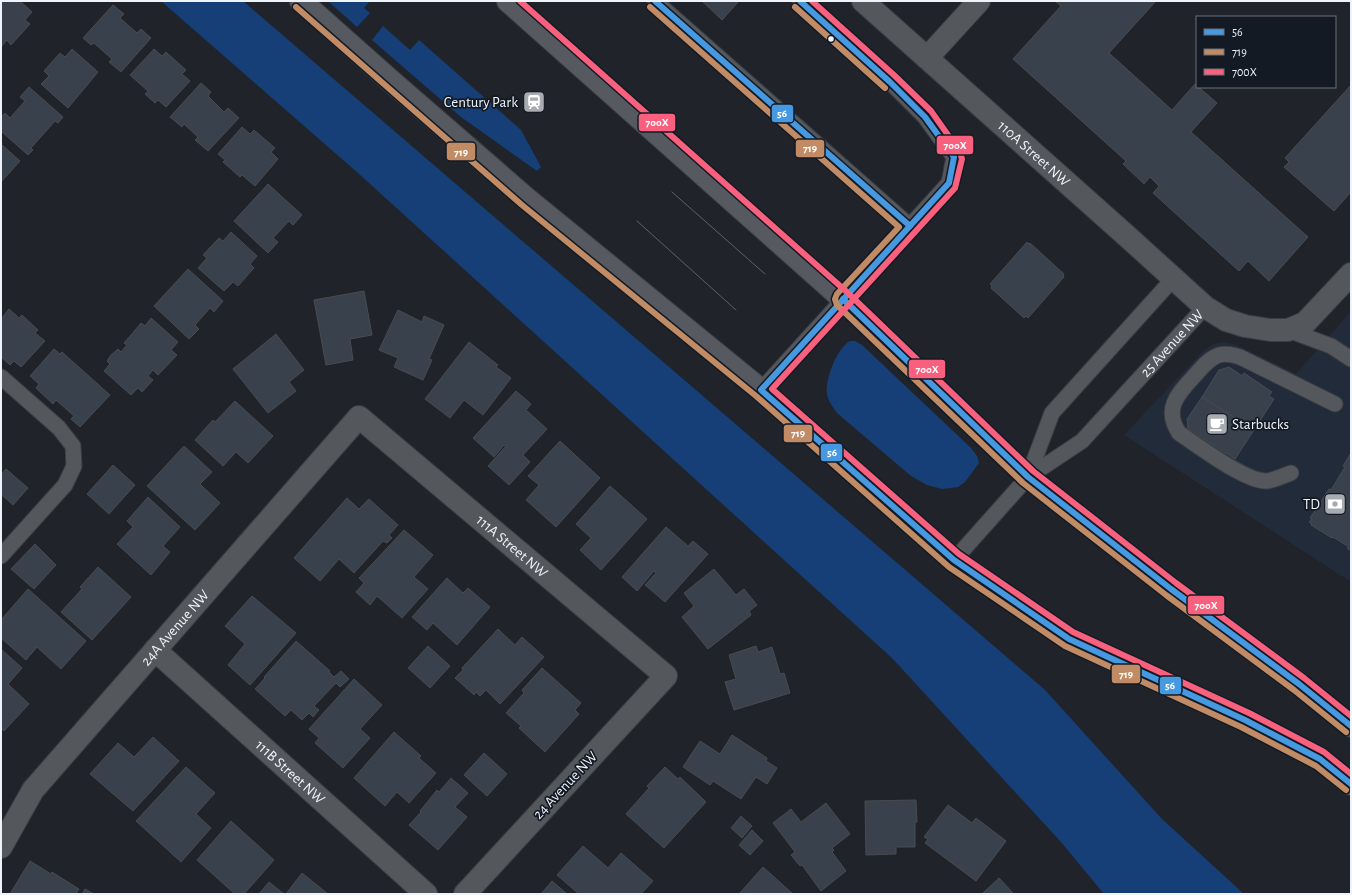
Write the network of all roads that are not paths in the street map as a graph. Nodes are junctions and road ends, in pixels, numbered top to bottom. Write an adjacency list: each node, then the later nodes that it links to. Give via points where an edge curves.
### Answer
1 (301, 1): 16 (main road, via 527,199)
2 (508, 1): 11 (main road)
3 (655, 1): 8 (lane)
4 (800, 1): 8 (lane, via 925,117 954,157 949,182)
5 (863, 1): 7 (street, 110A Street NW)
6 (979, 1): 7 (street)
7 (927, 58): 10 (street, 110A Street NW)
8 (910, 226): 11 (lane)
9 (1351, 274): 13 (street, 25 Avenue NW, via 1305,323)
10 (1173, 279): 12 (street, 110A Street NW); 20 (lane, 25 Avenue NW, via 1052,413)
11 (843, 299): 16 (lane); 20 (main road)
12 (1205, 307): 13 (street, 25 Avenue NW, via 1226,320 1245,326); 20 (lane, 25 Avenue NW, via 1082,441)
13 (1288, 330): 14 (lane, via 1331,346)
14 (1351, 359)
15 (1, 377): 21 (lane, via 59,428 74,446 74,466 65,486)
16 (761, 390): 22 (main road)
17 (1335, 404): 19 (lane, via 1240,357 1227,354 1217,356 1208,362 1176,398 1172,407 1172,417 1179,433 1255,480 1267,480)
18 (359, 417): 23 (street, 24A Avenue NW); 24 (street, 111A Street NW)
19 (1290, 473)
20 (1028, 477): 22 (lane, 25 Avenue NW); 25 (main road)
21 (1, 556)
22 (954, 560): 26 (main road, via 1069,639 1245,720 1320,758)
23 (155, 650): 27 (street, 24A Avenue NW, via 33,790); 28 (street, 111B Street NW)
24 (666, 676): 29 (street, 24 Avenue NW)
25 (1351, 726)
26 (1351, 784)
27 (1, 847)
28 (426, 894)
29 (465, 894)

